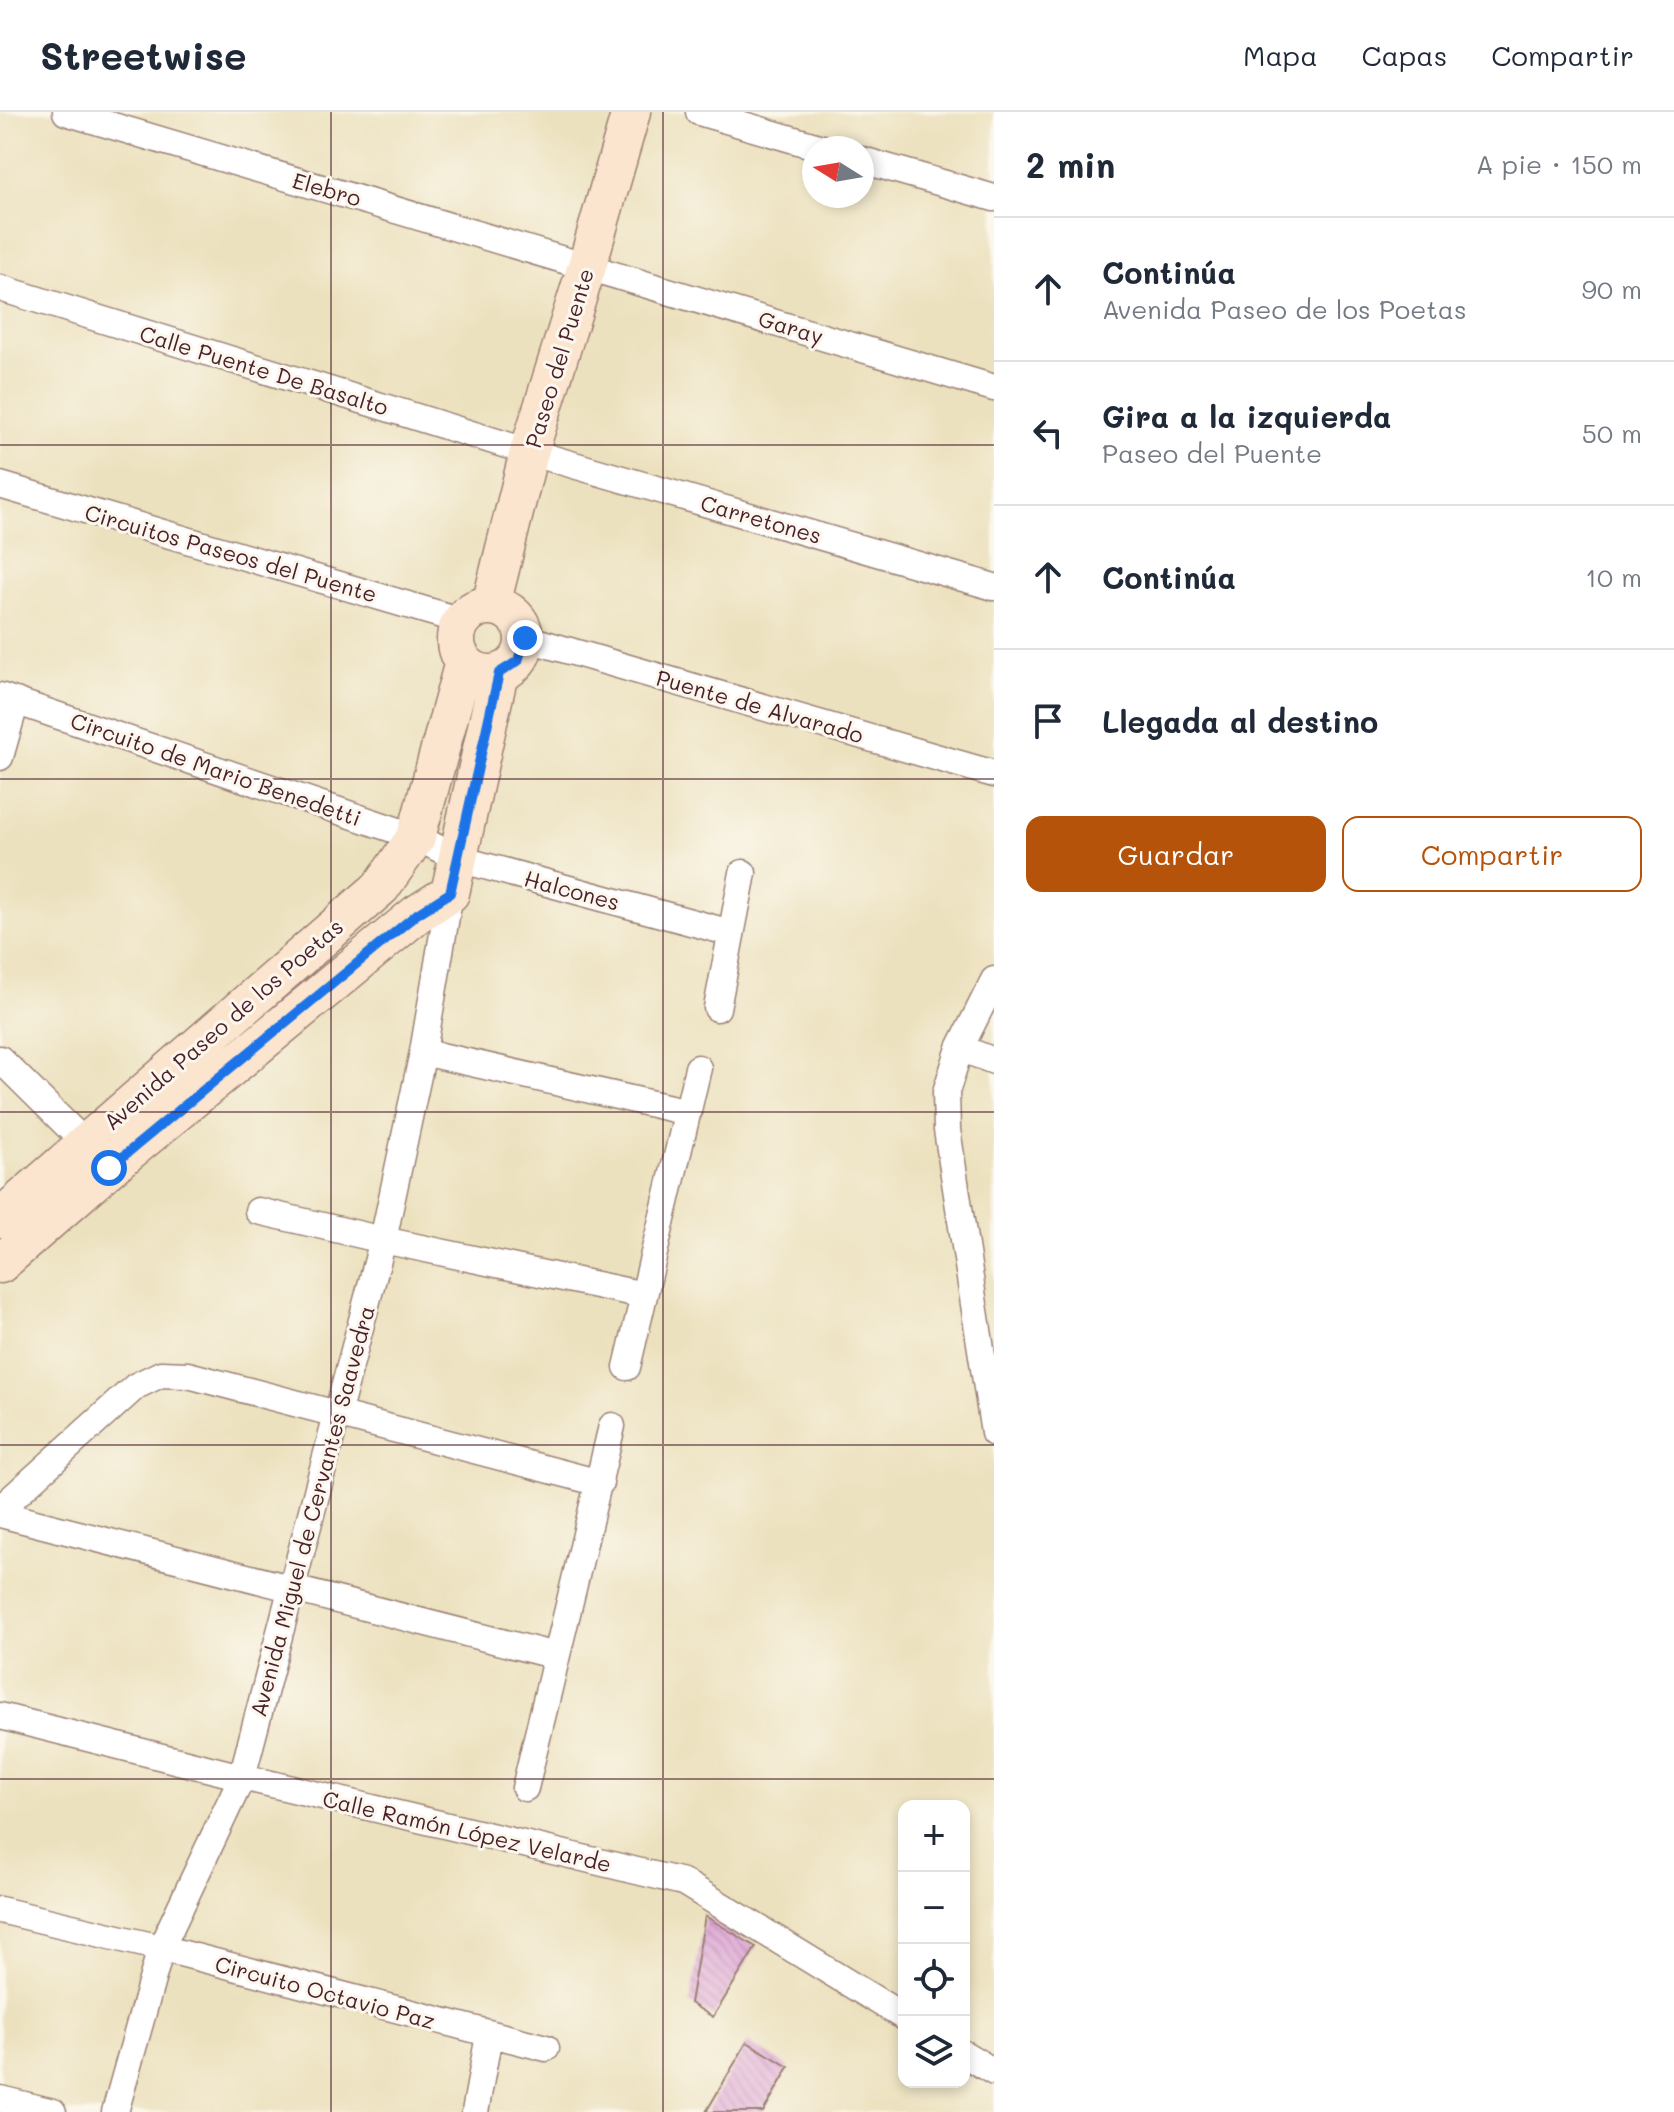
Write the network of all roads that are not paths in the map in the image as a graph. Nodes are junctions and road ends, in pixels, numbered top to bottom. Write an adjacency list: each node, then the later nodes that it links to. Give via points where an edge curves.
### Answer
1 (66, 112): 7 (street, Elebro)
2 (631, 112): 7 (street, Paseo del Puente)
3 (699, 112): 4 (street)
4 (802, 142)
5 (874, 163): 6 (street)
6 (994, 198)
7 (587, 266): 9 (street, Garay); 10 (street, Paseo del Puente)
8 (0, 288): 10 (street, Calle Puente De Basalto)
9 (994, 388)
10 (529, 452): 12 (street, Carretones); 13 (street, Paseo del Puente)
11 (0, 485): 13 (street, Circuitos Paseos del Puente)
12 (994, 587)
13 (477, 613): 14 (street, via 515,615); 15 (street, via 456,642)
14 (525, 638): 15 (street, via 518,661); 18 (street, Puente de Alvarado)
15 (482, 668): 19 (street); 21 (street)
16 (8, 698): 17 (street, Circuito de Mario Benedetti); 19 (street, Circuito de Mario Benedetti)
17 (0, 757)
18 (994, 774)
19 (409, 846): 21 (street, Halcones); 22 (street, Avenida Paseo de los Poetas)
20 (743, 873): 24 (street)
21 (454, 876): 23 (street, Avenida Paseo de los Poetas); 24 (street, Halcones); 28 (street, Avenida Miguel de Cervantes Saavedra)
22 (381, 887): 23 (street); 33 (street, Avenida Paseo de los Poetas)
23 (417, 914): 33 (street, Avenida Paseo de los Poetas)
24 (731, 933): 26 (street)
25 (994, 980): 27 (street)
26 (717, 1008)
27 (960, 1048): 30 (street); 42 (street, via 946,1092 947,1130)
28 (423, 1052): 32 (street); 36 (street, Avenida Miguel de Cervantes Saavedra)
29 (0, 1059): 33 (street)
30 (994, 1061)
31 (698, 1068): 32 (street)
32 (688, 1112): 38 (street)
33 (98, 1156): 35 (street, Avenida Paseo de los Poetas); 37 (street, Avenida Paseo de los Poetas)
34 (258, 1211): 36 (street)
35 (0, 1218)
36 (383, 1240): 38 (street); 40 (street, Avenida Miguel de Cervantes Saavedra)
37 (0, 1264)
38 (644, 1295): 39 (street)
39 (627, 1367)
40 (339, 1414): 43 (street); 44 (street, via 188,1375 161,1374 136,1386); 45 (street, Avenida Miguel de Cervantes Saavedra)
41 (612, 1426): 43 (street)
42 (994, 1433)
43 (600, 1483): 46 (street)
44 (0, 1511): 45 (street)
45 (292, 1587): 46 (street); 48 (street, Avenida Miguel de Cervantes Saavedra)
46 (556, 1656): 49 (street)
47 (0, 1716): 48 (street, Calle Ramón López Velarde)
48 (242, 1777): 51 (street, Avenida Miguel de Cervantes Saavedra); 52 (street, Calle Ramón López Velarde, via 683,1882)
49 (525, 1788)
50 (0, 1910): 51 (street, Circuito Octavio Paz)
51 (161, 1948): 53 (street, Circuito Octavio Paz); 59 (street, Avenida Miguel de Cervantes Saavedra)
52 (902, 2016)
53 (489, 2035): 54 (street, Circuito Octavio Paz); 60 (street)
54 (546, 2048)
55 (970, 2058): 56 (street)
56 (994, 2072)
57 (0, 2099): 58 (street)
58 (53, 2112)
59 (115, 2112)
60 (475, 2112)

